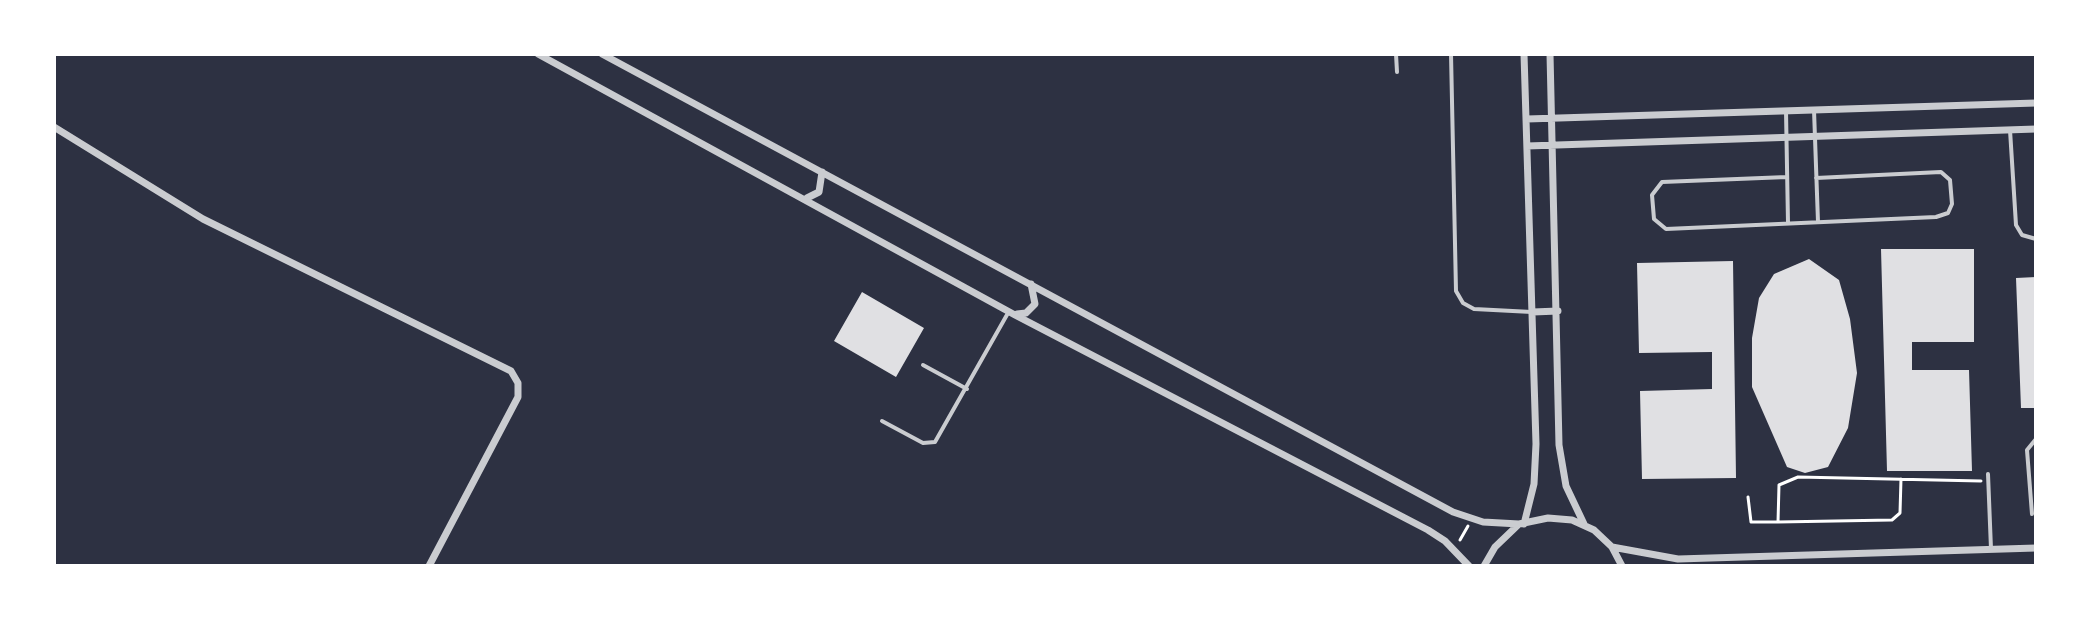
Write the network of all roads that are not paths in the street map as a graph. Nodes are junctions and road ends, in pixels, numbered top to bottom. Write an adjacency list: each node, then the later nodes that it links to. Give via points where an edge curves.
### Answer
1 (538, 54): 23 (street)
2 (602, 54): 20 (street)
3 (1396, 54): 7 (lane)
4 (1451, 54): 29 (lane, via 1456,291 1474,309)
5 (1524, 54): 12 (street)
6 (1550, 54): 11 (street)
7 (1397, 72)
8 (2036, 103): 9 (street)
9 (1814, 110): 10 (street); 16 (lane)
10 (1786, 111): 11 (street); 17 (lane)
11 (1552, 118): 12 (street); 18 (street)
12 (1527, 119): 19 (street)
13 (54, 127): 42 (street, via 203,219 511,371 518,397)
14 (2010, 129): 15 (street); 16 (street); 26 (lane, via 2016,225 2022,235)
15 (2036, 129)
16 (1815, 136): 17 (street); 22 (lane)
17 (1787, 137): 18 (street); 21 (lane)
18 (1553, 145): 19 (street); 28 (street)
19 (1527, 146): 29 (street)
20 (822, 172): 23 (street, via 819,192); 27 (street)
21 (1787, 177): 25 (lane); 25 (lane, via 1662,182 1652,195 1654,219 1662,228)
22 (1816, 178): 24 (lane); 24 (lane, via 1941,172 1950,180 1952,204 1940,217)
23 (807, 198): 30 (street)
24 (1818, 222): 25 (lane)
25 (1788, 223)
26 (2036, 239)
27 (1031, 284): 30 (street, via 1035,304 1026,313); 37 (street, via 1471,519)
28 (1558, 311): 29 (street); 38 (street, via 1561,466)
29 (1533, 312): 37 (street, via 1536,464)
30 (1012, 313): 32 (lane); 43 (street, via 1428,530)
31 (923, 365): 32 (lane)
32 (967, 389): 33 (lane, via 931,444)
33 (882, 421)
34 (2036, 439): 36 (lane, via 2027,450)
35 (1988, 474): 41 (lane)
36 (2032, 514)
37 (1521, 524): 38 (street, via 1560,518); 44 (street, via 1495,547)
38 (1584, 524): 39 (street)
39 (1612, 547): 41 (street, via 1678,559); 45 (street)
40 (2036, 548): 41 (street)
41 (1991, 549)
42 (429, 566)
43 (1469, 566)
44 (1484, 566)
45 (1622, 566)

